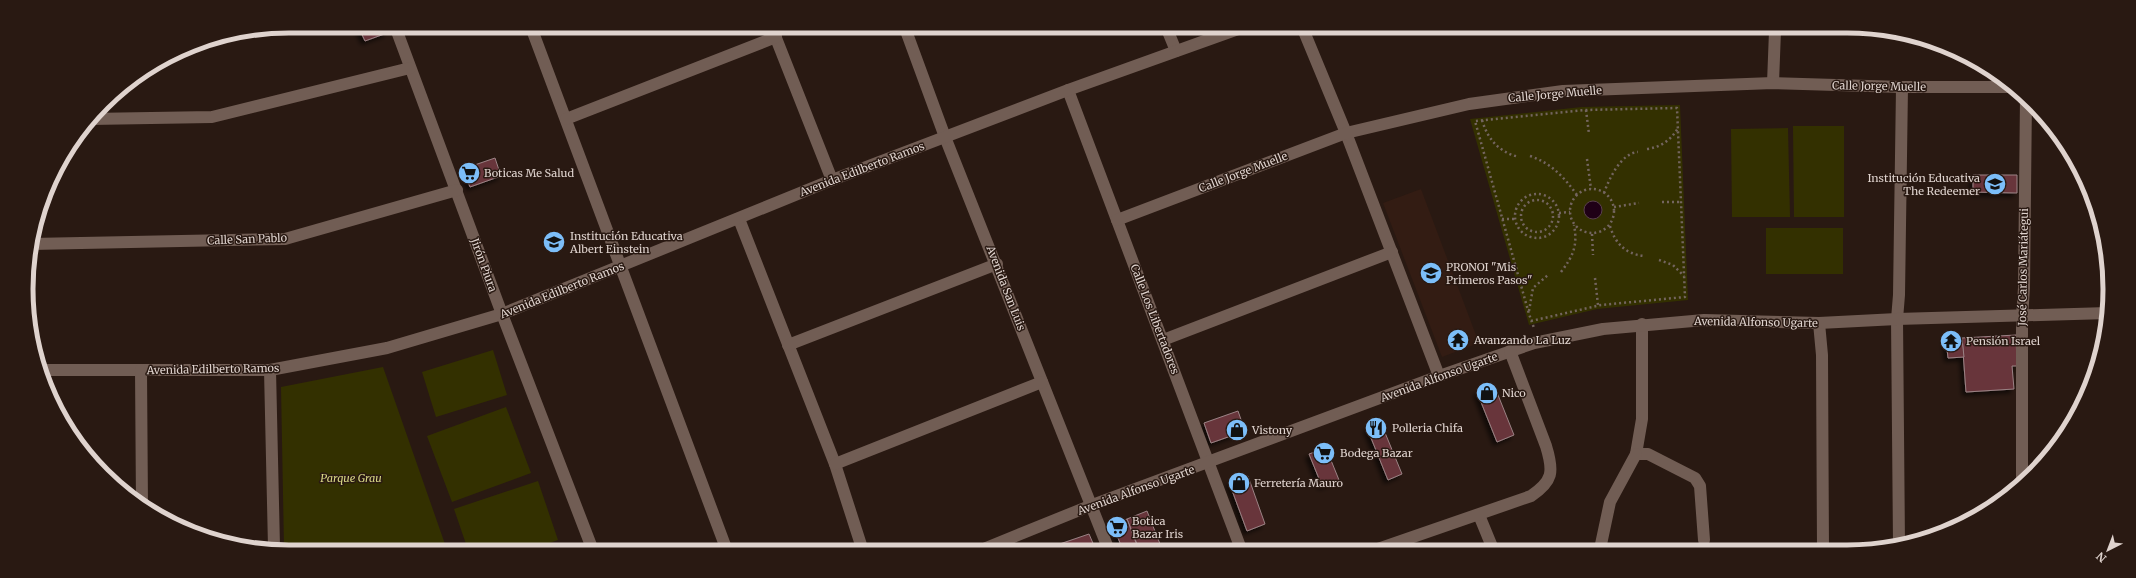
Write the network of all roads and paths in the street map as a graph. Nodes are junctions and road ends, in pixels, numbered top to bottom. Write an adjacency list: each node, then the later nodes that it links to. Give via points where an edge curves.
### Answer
1 (398, 33): 11 (street, Jirón Piura)
2 (534, 33): 19 (street)
3 (772, 33): 19 (street)
4 (774, 33): 30 (street)
5 (907, 33): 24 (street, Avenida San Luis)
6 (1169, 33): 10 (street)
7 (1227, 33): 10 (street, Avenida Edilberto Ramos)
8 (1305, 33): 22 (street)
9 (1775, 33): 12 (street)
10 (1176, 51): 15 (street, Avenida Edilberto Ramos)
11 (410, 68): 18 (street, via 212,117); 32 (street, Jirón Piura)
12 (1773, 83): 13 (street, Calle Jorge Muelle); 22 (street, Calle Jorge Muelle, via 1563,91 1469,104)
13 (1902, 87): 14 (street, Calle Jorge Muelle); 65 (street)
14 (2004, 87)
15 (1068, 90): 24 (street, Avenida Edilberto Ramos); 45 (street, Calle Los Libertadores)
16 (2026, 106): 64 (street, José Carlos Mariátegui)
17 (1586, 110): 20 (path); 21 (path, via 1677,108); 23 (path)
18 (98, 119)
19 (566, 119): 55 (street)
20 (1482, 120): 28 (path, via 1489,138 1497,146); 43 (path, via 1475,121)
21 (1678, 128): 25 (path, via 1665,143); 37 (path)
22 (1346, 133): 45 (street, Calle Jorge Muelle); 50 (street)
23 (1589, 134)
24 (945, 137): 30 (street, Avenida Edilberto Ramos); 54 (street, Avenida San Luis)
25 (1647, 149)
26 (1638, 152): 33 (path, via 1631,154 1618,166)
27 (1530, 156): 34 (path, via 1550,165)
28 (1519, 157)
29 (1587, 159): 31 (path)
30 (832, 180): 42 (street, Avenida Edilberto Ramos)
31 (1591, 189): 33 (path); 34 (path)
32 (457, 190): 49 (street, Calle San Pablo, via 285,239); 62 (street, Jirón Piura)
33 (1604, 192): 39 (path)
34 (1577, 195): 40 (path, via 1571,203)
35 (1537, 199): 35 (path, via 1523,206 1520,216 1524,226 1533,232 1544,230 1552,223 1553,218 1553,212 1547,203)
36 (1662, 202): 37 (path)
37 (1681, 202): 58 (path)
38 (1639, 203): 39 (path)
39 (1614, 207): 47 (path)
40 (1570, 212): 41 (path); 46 (path)
41 (1559, 213): 44 (path, via 1552,200 1545,196 1530,195 1518,204); 44 (path, via 1557,227 1552,233 1540,239 1520,232)
42 (739, 219): 55 (street, Avenida Edilberto Ramos); 69 (street)
43 (1502, 219): 44 (path); 63 (path)
44 (1514, 219)
45 (1117, 220): 68 (street, Calle Los Libertadores)
46 (1574, 225): 48 (path, via 1585,233); 56 (path, via 1576,241 1573,252)
47 (1610, 225): 48 (path); 52 (path, via 1615,238 1624,249 1633,255)
48 (1592, 234): 51 (path)
49 (37, 244)
50 (1392, 252): 68 (street); 74 (street)
51 (1593, 255)
52 (1644, 256)
53 (1659, 260): 58 (path, via 1673,265)
54 (997, 264): 69 (street); 75 (street, Avenida San Luis)
55 (621, 266): 62 (street, Avenida Edilberto Ramos); 87 (street)
56 (1561, 272)
57 (1548, 275): 63 (path, via 1533,288)
58 (1684, 276): 60 (path, via 1685,297)
59 (1595, 278): 60 (path)
60 (1598, 305): 63 (path, via 1531,321)
61 (2102, 313): 64 (street, Avenida Alfonso Ugarte)
62 (502, 314): 73 (street, Avenida Edilberto Ramos, via 382,350); 86 (street, Jirón Piura)
63 (1529, 314)
64 (2022, 317): 65 (street, Avenida Alfonso Ugarte); 79 (street, José Carlos Mariátegui)
65 (1897, 319): 66 (street, Avenida Alfonso Ugarte); 84 (street)
66 (1818, 323): 67 (street, Avenida Alfonso Ugarte, via 1704,320); 95 (street, via 1822,355)
67 (1642, 324): 70 (street, Avenida Alfonso Ugarte, via 1534,343); 76 (street, via 1642,419)
68 (1162, 340): 77 (street, Calle Los Libertadores)
69 (788, 345): 78 (street)
70 (1510, 351): 74 (street, Avenida Alfonso Ugarte); 82 (street, via 1546,446 1550,459 1550,479 1531,496)
71 (47, 370): 72 (street, Avenida Edilberto Ramos)
72 (141, 370): 73 (street, Avenida Edilberto Ramos); 80 (street)
73 (270, 370): 85 (street)
74 (1439, 376): 77 (street, Avenida Alfonso Ugarte)
75 (1042, 382): 78 (street); 81 (street, Avenida San Luis)
76 (1636, 454): 83 (street, via 1648,454 1695,478 1700,486); 94 (street, via 1610,502)
77 (1209, 463): 81 (street, Avenida Alfonso Ugarte); 91 (street, Calle Los Libertadores)
78 (835, 464): 88 (street)
79 (2022, 476)
80 (142, 498)
81 (1092, 506): 89 (street, Avenida Alfonso Ugarte); 90 (street, Avenida San Luis)
82 (1479, 515): 92 (street); 93 (street)
83 (1704, 540)
84 (1898, 540)
85 (274, 544)
86 (589, 545)
87 (725, 545)
88 (861, 545)
89 (994, 545)
90 (1107, 545)
91 (1240, 545)
92 (1390, 545)
93 (1491, 545)
94 (1601, 545)
95 (1824, 545)

